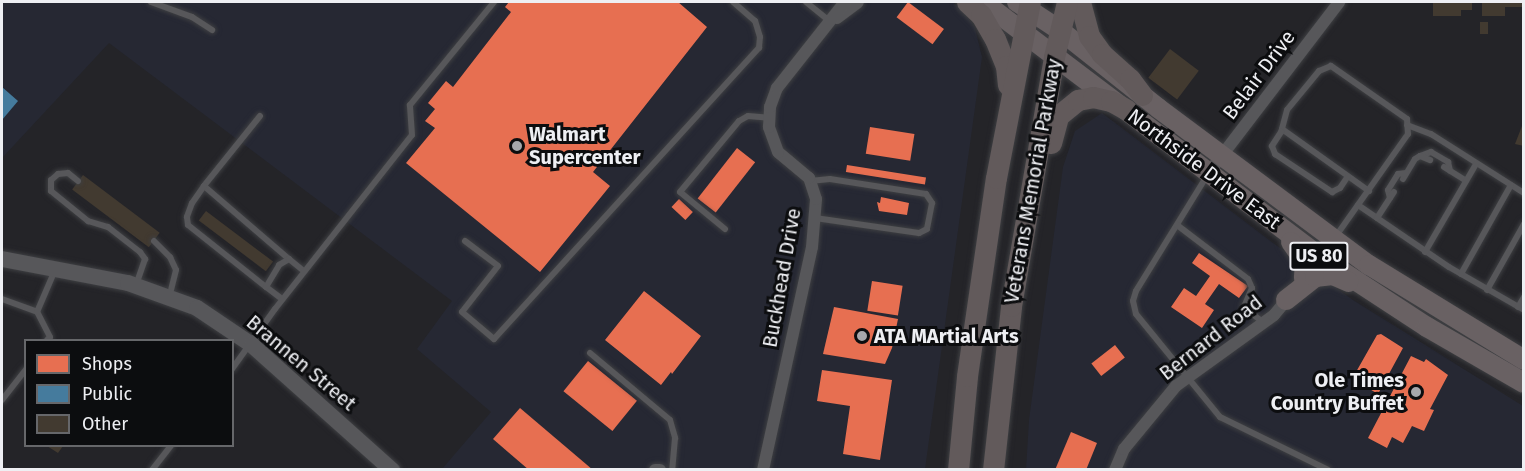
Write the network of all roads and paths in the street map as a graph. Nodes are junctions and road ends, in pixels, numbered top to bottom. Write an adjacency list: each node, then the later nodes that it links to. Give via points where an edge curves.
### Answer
1 (151, 2): 14 (lane, via 192,17)
2 (494, 2): 52 (lane, via 410,105 412,135)
3 (734, 2): 46 (lane, via 755,21 759,48 494,339 462,312 498,266)
4 (845, 2): 13 (street)
5 (858, 2): 13 (street)
6 (967, 2): 18 (highway, via 981,15 995,39 1006,66)
7 (983, 2): 15 (main road, Northside Drive East / US 80)
8 (1068, 2): 16 (highway, Veterans Memorial Parkway)
9 (1080, 2): 19 (highway, via 1089,36 1102,54 1130,79)
10 (1339, 2): 24 (street, Belair Drive)
11 (810, 3): 13 (lane)
12 (1025, 4): 15 (highway, Veterans Memorial Parkway); 16 (main road, Northside Drive East / US 80)
13 (831, 22): 21 (street, via 777,88)
14 (212, 30)
15 (1022, 30): 17 (main road, Northside Drive East / US 80); 18 (highway, Veterans Memorial Parkway)
16 (1061, 31): 17 (highway, Veterans Memorial Parkway); 19 (main road, Northside Drive East / US 80)
17 (1054, 57): 19 (main road, Northside Drive East / US 80); 64 (highway, Veterans Memorial Parkway)
18 (1010, 103): 82 (highway, Veterans Memorial Parkway, via 967,376)
19 (1134, 103): 24 (main road, Northside Drive East / US 80); 28 (main road, Northside Drive East / US 80); 64 (highway, via 1093,97 1078,100 1058,116 1037,215)
20 (260, 116): 33 (lane)
21 (769, 118): 31 (street, via 778,152); 43 (lane, via 748,116 739,121 680,192)
22 (1407, 125): 23 (lane, via 1407,119 1331,66 1319,71 1287,110); 27 (lane, via 1431,134); 35 (lane, via 1408,134)
23 (1282, 129): 29 (lane); 29 (lane, via 1272,146 1275,154 1332,192)
24 (1222, 155): 28 (street, Belair Drive); 44 (main road, Northside Drive East / US 80)
25 (1420, 156): 26 (lane); 32 (lane, via 1431,152 1448,162 1447,169); 40 (lane, via 1404,176 1398,174 1388,190 1392,195)
26 (1430, 159)
27 (1476, 164): 32 (lane); 34 (lane)
28 (1209, 171): 37 (main road, Northside Drive East / US 80); 42 (lane)
29 (1348, 176): 35 (lane)
30 (78, 181): 55 (lane, via 68,173 58,174 51,180 51,190 88,221 108,227 140,252 145,259)
31 (810, 181): 39 (street, Buckhead Drive, via 816,199); 39 (lane, via 830,179 927,194 932,203 927,229 920,233)
32 (1466, 181): 47 (lane)
33 (204, 186): 50 (lane); 57 (lane, via 192,203 188,225)
34 (1511, 186): 36 (lane); 53 (lane)
35 (1368, 191): 38 (lane)
36 (1524, 193)
37 (1241, 196): 48 (main road, Northside Drive East / US 80); 54 (main road, via 1251,210 1302,254)
38 (1358, 206): 40 (lane); 44 (lane)
39 (814, 218): 81 (street, Buckhead Drive, via 812,247)
40 (1377, 218): 47 (lane)
41 (1524, 224): 58 (lane)
42 (1177, 225): 67 (lane, via 1248,279 1252,288 1244,306); 74 (lane, via 1133,302 1136,314)
43 (725, 229)
44 (1334, 239): 48 (street, Bernard Road); 71 (main road, Northside Drive East / US 80, via 1435,308)
45 (154, 241): 60 (lane, via 170,257 176,270)
46 (465, 241)
47 (1425, 252): 53 (lane)
48 (1320, 257): 54 (street, Bernard Road); 56 (main road, Northside Drive East / US 80)
49 (2, 259): 51 (street, Brannen Street)
50 (289, 259): 52 (lane); 57 (lane, via 279,266)
51 (55, 269): 55 (street, Brannen Street); 66 (lane)
52 (304, 271): 62 (lane)
53 (1461, 274): 58 (lane)
54 (1304, 278): 63 (street, Bernard Road)
55 (136, 286): 60 (street, Brannen Street)
56 (1366, 286): 63 (main road, via 1333,275 1315,277); 75 (main road, Northside Drive East / US 80, via 1427,327)
57 (266, 287): 62 (lane)
58 (1487, 290): 65 (lane)
59 (1524, 297): 65 (lane)
60 (169, 298): 69 (street, Brannen Street, via 197,308)
61 (2, 299): 66 (lane)
62 (282, 299): 69 (lane)
63 (1286, 300): 67 (street, Bernard Road)
64 (1011, 306): 83 (highway, Veterans Memorial Parkway)
65 (1521, 309)
66 (37, 312): 68 (lane)
67 (1264, 323): 74 (street, Bernard Road)
68 (51, 339)
69 (252, 345): 72 (lane); 79 (street, Brannen Street)
70 (590, 353): 80 (lane, via 670,420 675,438)
71 (1524, 360)
72 (234, 367)
73 (24, 372): 76 (lane)
74 (1188, 377): 84 (street, Bernard Road, via 1124,449); 85 (lane, via 1220,417)
75 (1524, 383)
76 (2, 400)
77 (170, 447): 78 (lane)
78 (152, 470)
79 (392, 470)
80 (672, 470)
81 (763, 470)
82 (958, 470)
83 (993, 470)
84 (1115, 470)
85 (1328, 470)

